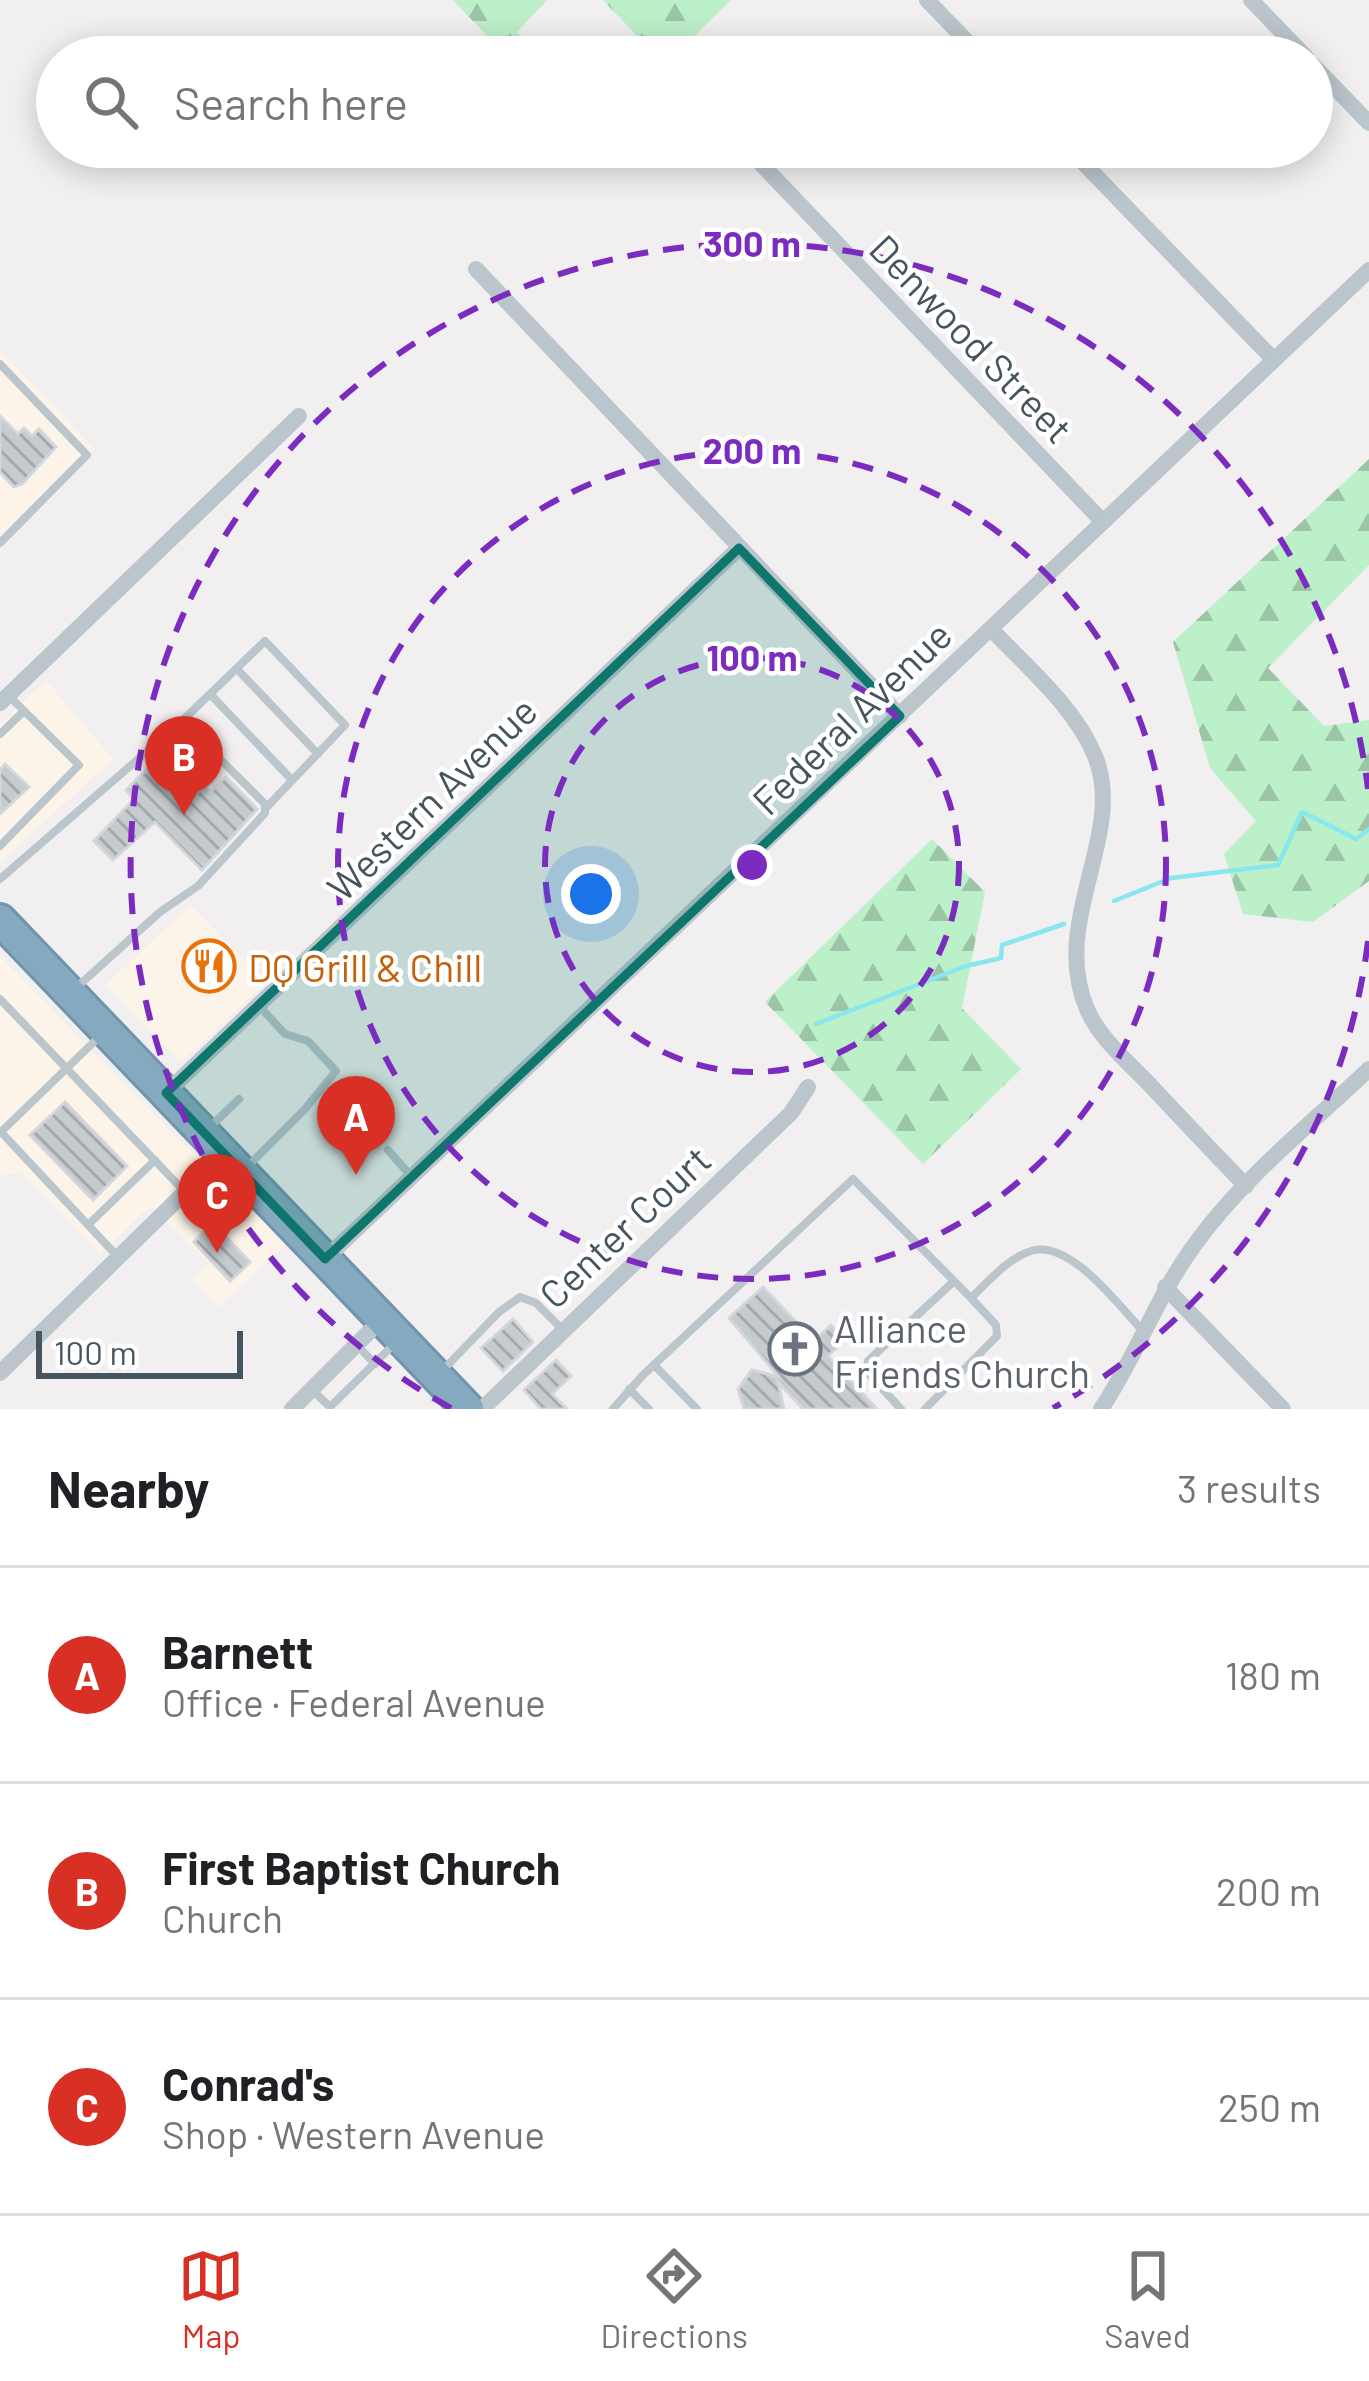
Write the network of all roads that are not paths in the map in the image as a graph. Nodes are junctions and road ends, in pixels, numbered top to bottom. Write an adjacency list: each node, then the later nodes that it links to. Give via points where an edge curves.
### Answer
1 (927, 0): 3 (street)
2 (1251, 0): 4 (street)
3 (962, 36)
4 (1286, 36)
5 (1333, 85): 6 (street)
6 (1369, 122)
7 (765, 168): 14 (street, Denwood Street)
8 (1088, 168): 11 (street)
9 (476, 269): 16 (street)
10 (1369, 270): 11 (street, Federal Avenue)
11 (1274, 361): 14 (street, Federal Avenue)
12 (0, 364): 15 (lane, via 87,455)
13 (299, 416): 20 (street)
14 (1103, 522): 17 (street, Federal Avenue)
15 (0, 543)
16 (739, 548): 22 (street); 33 (street, Western Avenue)
17 (992, 628): 22 (street, Federal Avenue); 45 (street, via 1065,709 1097,761 1102,810 1076,949 1088,1012)
18 (237, 669): 19 (lane); 25 (lane); 25 (lane, via 265,641 329,708 345,725)
19 (210, 694): 23 (lane); 26 (lane)
20 (4, 699): 21 (lane)
21 (24, 711): 24 (lane); 28 (lane, via 79,765)
22 (901, 716): 44 (street, Federal Avenue)
23 (182, 721): 27 (lane); 29 (lane)
24 (0, 734)
25 (317, 754): 26 (lane)
26 (292, 780): 27 (lane)
27 (265, 807): 31 (lane, via 198,886)
28 (0, 846)
29 (0, 879)
30 (0, 920): 31 (highway)
31 (70, 993): 34 (highway)
32 (0, 999): 35 (lane)
33 (260, 1006): 38 (street, Western Avenue); 42 (lane, via 336,1071 304,1110)
34 (106, 1030): 35 (lane); 38 (highway)
35 (69, 1067): 40 (lane); 43 (lane)
36 (1369, 1069): 45 (street)
37 (808, 1088): 54 (street, Center Court)
38 (166, 1093): 42 (highway)
39 (239, 1099): 42 (lane)
40 (1, 1132): 47 (lane)
41 (388, 1150): 44 (lane)
42 (224, 1152): 46 (street); 49 (highway)
43 (155, 1160): 46 (lane); 47 (lane)
44 (413, 1178): 49 (street, Federal Avenue)
45 (1246, 1186): 51 (street)
46 (185, 1192): 48 (street)
47 (88, 1225): 48 (lane)
48 (118, 1257): 59 (street)
49 (325, 1259): 53 (highway)
50 (953, 1282): 52 (lane); 58 (lane, via 853,1179); 69 (lane, via 868,1361 867,1372)
51 (1166, 1287): 55 (street); 72 (street)
52 (970, 1298): 55 (lane, via 1010,1263 1045,1248 1063,1253); 70 (lane, via 997,1336)
53 (392, 1329): 56 (street); 57 (lane); 60 (highway)
54 (563, 1330): 60 (lane, via 520,1298); 65 (street, Center Court)
55 (1144, 1331): 71 (street)
56 (357, 1345): 57 (lane); 61 (street)
57 (375, 1364): 61 (lane, via 330,1408)
58 (654, 1364): 62 (lane); 68 (lane)
59 (0, 1373)
60 (437, 1376): 64 (highway)
61 (312, 1389): 63 (street)
62 (628, 1389): 66 (lane); 67 (lane)
63 (292, 1409)
64 (468, 1409)
65 (482, 1409)
66 (613, 1409)
67 (649, 1409)
68 (697, 1409)
69 (901, 1409)
70 (925, 1409)
71 (1101, 1409)
72 (1283, 1409)

